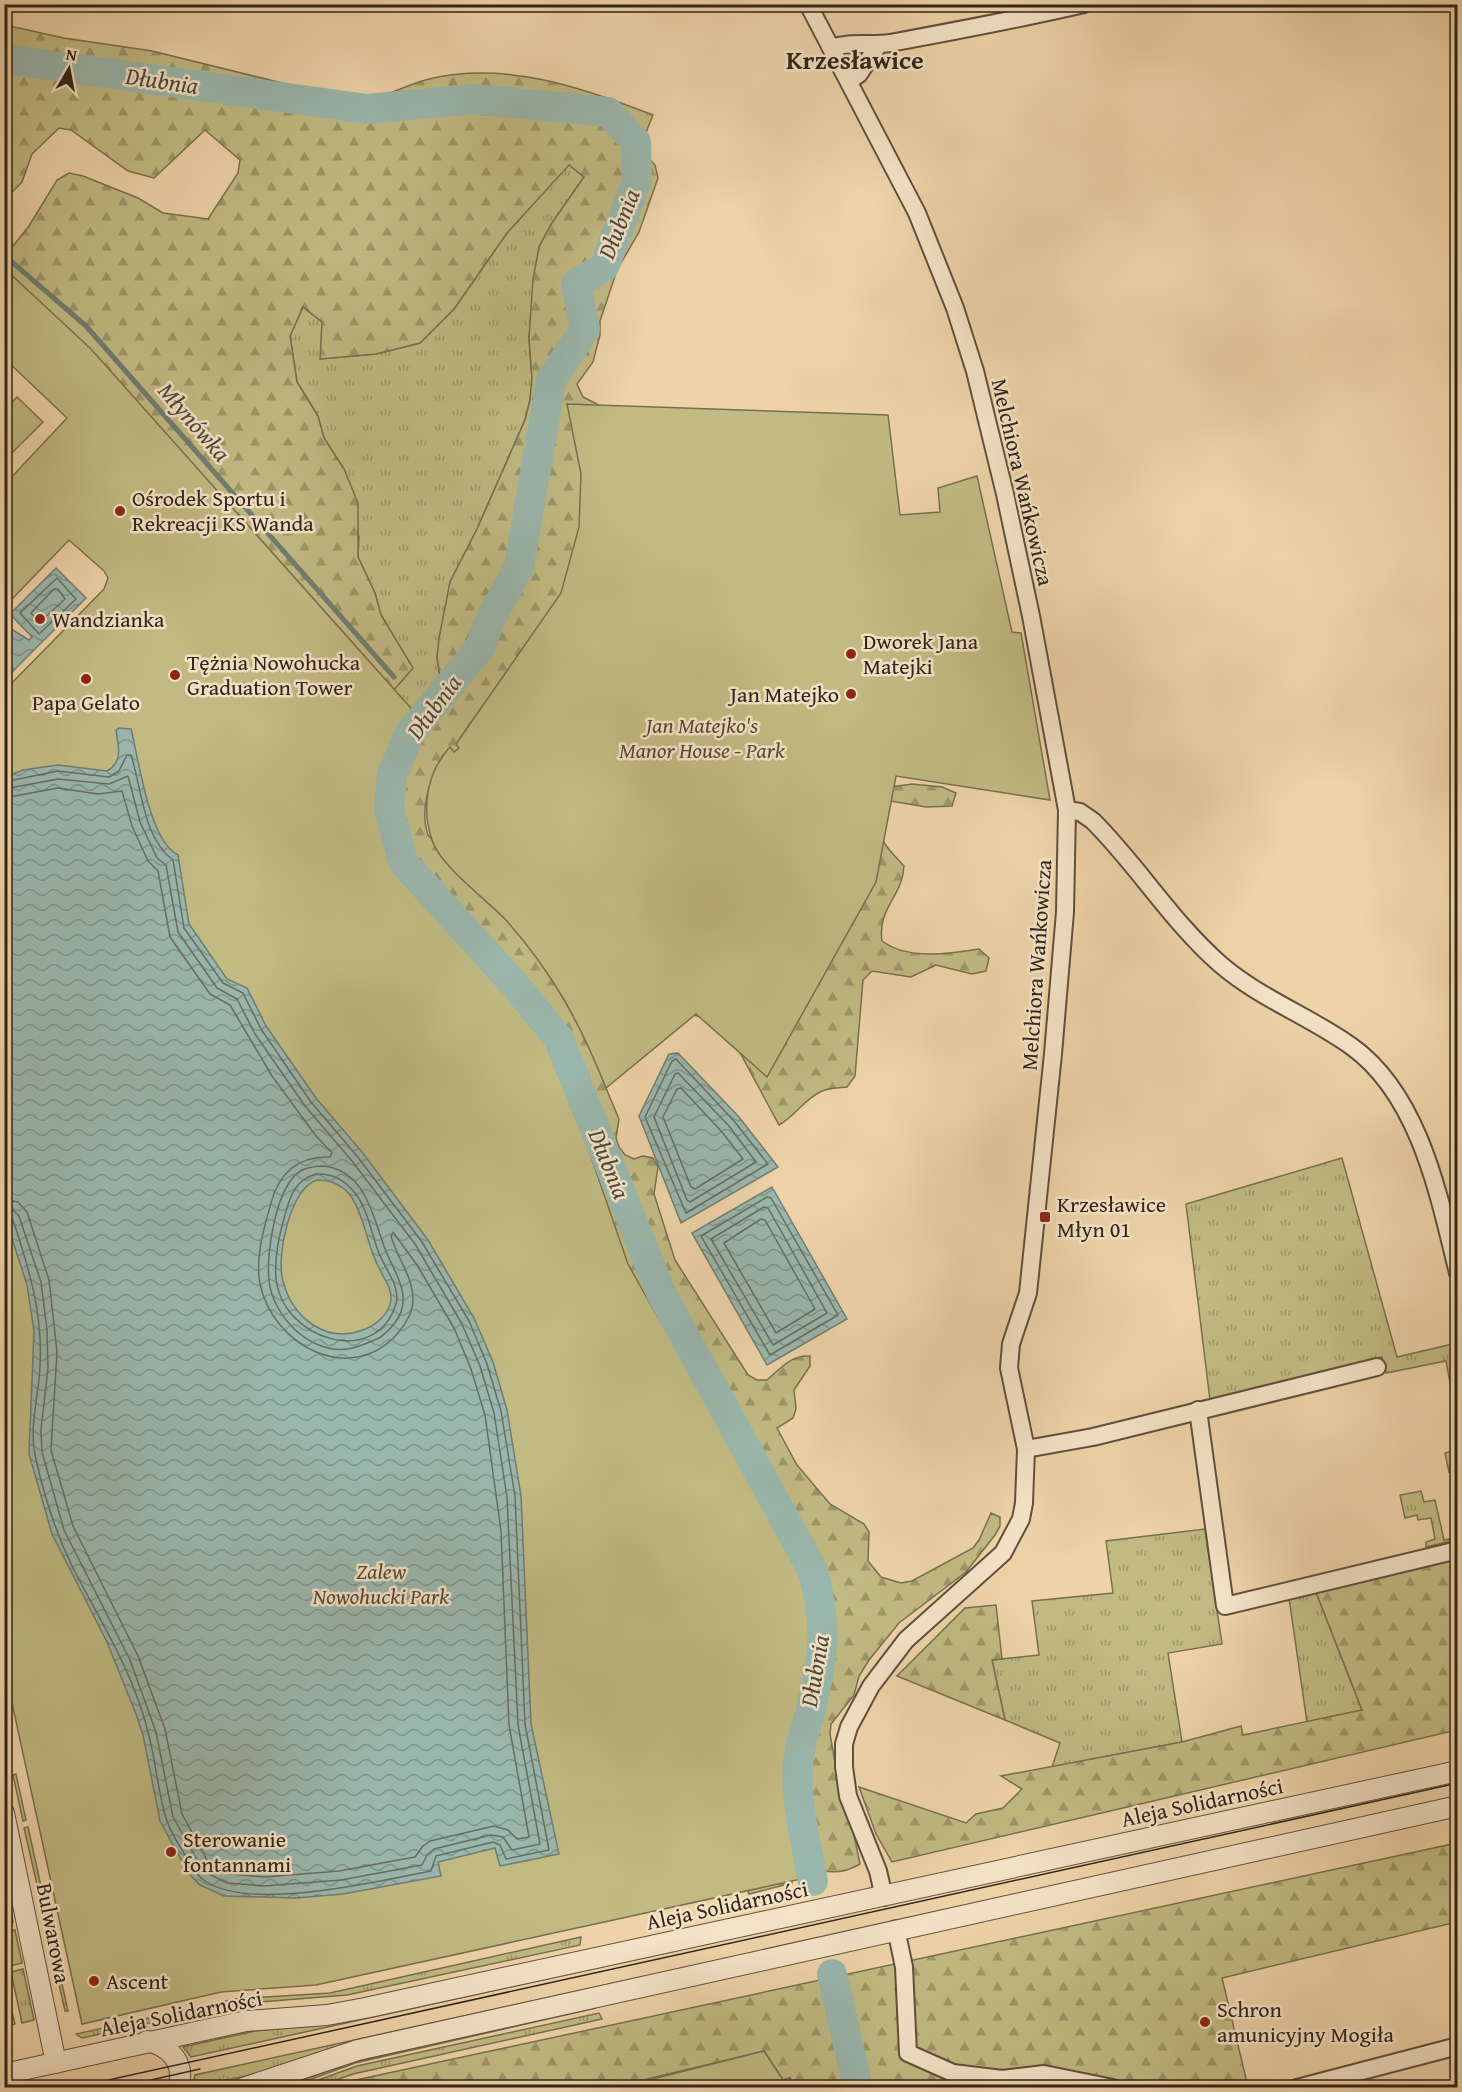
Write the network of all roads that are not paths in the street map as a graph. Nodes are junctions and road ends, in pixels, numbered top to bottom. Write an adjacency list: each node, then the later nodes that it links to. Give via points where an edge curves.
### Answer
1 (808, 4): 4 (street, Melchiora Wańkowicza)
2 (1084, 4): 3 (street, via 1000,24)
3 (879, 44): 4 (street, via 842,44); 5 (street, via 859,74)
4 (831, 48): 5 (street, Melchiora Wańkowicza)
5 (849, 81): 6 (street, Melchiora Wańkowicza, via 933,248 973,366 1031,616)
6 (1067, 810): 7 (street, via 1080,812 1093,821 1220,964 1353,1047 1381,1077 1402,1104 1421,1144); 10 (street, Melchiora Wańkowicza, via 1065,912 1053,1054 1028,1293 1011,1344 1009,1368)
7 (1458, 1273)
8 (1377, 1367): 9 (street)
9 (1198, 1410): 10 (street, via 1093,1437); 11 (street, via 1225,1606)
10 (1026, 1449): 15 (street, Melchiora Wańkowicza, via 1021,1519 1003,1553 906,1640 871,1686 849,1727 844,1744 848,1796 878,1871)
11 (1458, 1550)
12 (1458, 1771): 15 (street, Aleja Solidarności)
13 (1458, 1806): 16 (street)
14 (4, 1813): 19 (street, Bulwarowa)
15 (884, 1897): 17 (street, Aleja Solidarności, via 327,2015 246,2021)
16 (896, 1929): 22 (street, via 358,2050); 23 (street, via 904,1967 908,2053 953,2073 1002,2079 1044,2074)
17 (147, 2041): 19 (street, Aleja Solidarności); 21 (street, via 163,2046 176,2058)
18 (1458, 2046): 24 (street)
19 (56, 2063): 20 (street, Aleja Solidarności)
20 (4, 2074)
21 (178, 2088)
22 (243, 2088)
23 (1113, 2088)
24 (1297, 2088)

